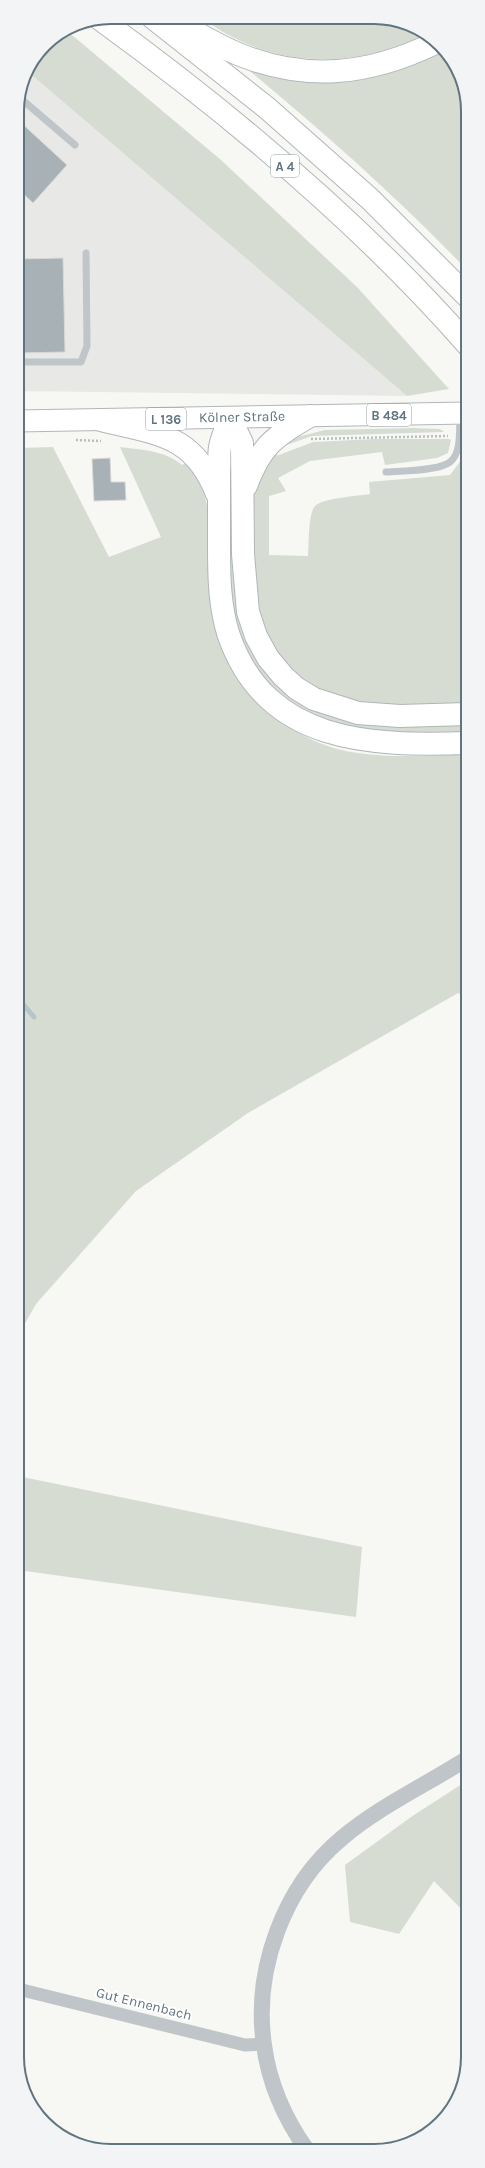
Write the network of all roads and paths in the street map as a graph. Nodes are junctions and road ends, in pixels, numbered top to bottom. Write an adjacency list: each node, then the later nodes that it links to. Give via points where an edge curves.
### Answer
1 (107, 24): 9 (highway, A 4, via 248,133 317,194 409,281)
2 (161, 24): 8 (highway, A 4, via 266,108 364,194)
3 (183, 24): 4 (highway, via 248,58 272,66 310,72 367,67 405,57)
4 (430, 45)
5 (25, 102): 6 (lane)
6 (75, 145)
7 (86, 253): 10 (lane, via 87,346 81,362)
8 (461, 290)
9 (461, 337)
10 (24, 362)
11 (461, 413): 12 (main road, Kölner Straße / B 484)
12 (310, 416): 13 (main road, Kölner Straße / B 484); 18 (highway, via 267,444 258,458)
13 (230, 418): 14 (main road, Kölner Straße / L 136); 18 (highway, via 242,443); 19 (highway, via 220,444)
14 (101, 420): 15 (main road, Kölner Straße / L 136); 19 (highway, via 182,444 200,461 210,476)
15 (24, 421)
16 (461, 429): 17 (lane, via 457,450 450,462 440,466)
17 (386, 472)
18 (243, 495): 20 (highway, via 242,554 248,612 256,636 283,676 314,699 358,713 400,716)
19 (219, 499): 21 (highway, via 220,590 229,636 249,675 275,703 316,728 357,740 383,743)
20 (461, 714)
21 (461, 743)
22 (461, 1762): 24 (street, via 358,1826 342,1838 313,1868 287,1908 272,1947 262,2006)
23 (24, 1990): 24 (street, Gut Ennenbach, via 245,2045)
24 (264, 2044): 25 (street, via 279,2101)
25 (303, 2144)

